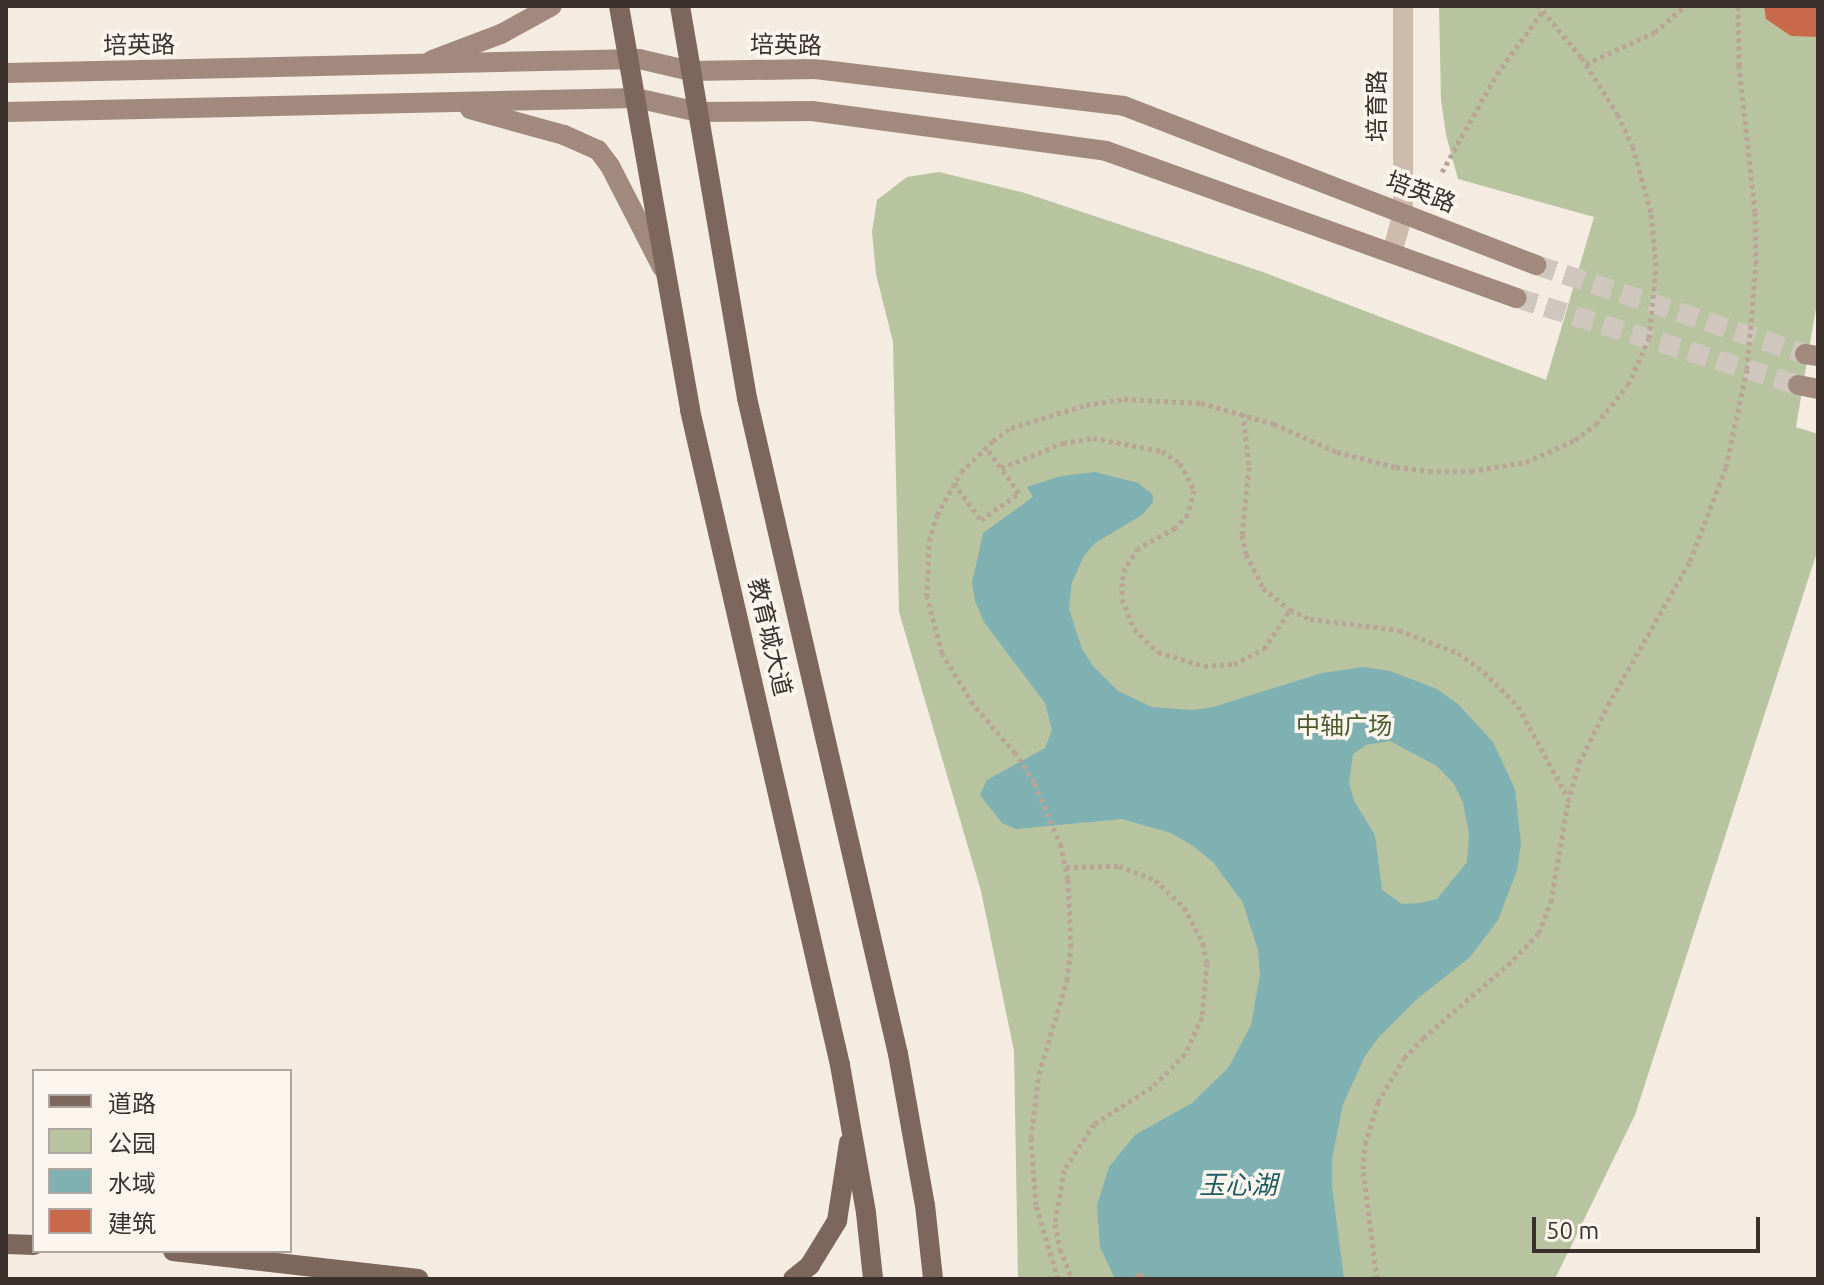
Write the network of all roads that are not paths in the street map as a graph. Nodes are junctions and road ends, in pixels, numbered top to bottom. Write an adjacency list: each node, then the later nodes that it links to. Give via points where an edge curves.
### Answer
1 (552, 6): 6 (main road, via 501,34)
2 (619, 6): 5 (main road, 教育城大道)
3 (680, 6): 7 (main road, 教育城大道)
4 (1403, 6): 13 (street, 培育路)
5 (629, 60): 6 (main road, 培英路); 7 (main road, 培英路); 9 (main road, 教育城大道)
6 (417, 65): 8 (main road, 培英路)
7 (691, 71): 12 (main road, 教育城大道); 13 (main road, 培英路, via 815,69 1124,106)
8 (6, 73)
9 (636, 98): 10 (main road); 12 (main road); 16 (main road, 教育城大道)
10 (447, 103): 11 (main road); 16 (main road, via 564,135 598,150)
11 (6, 112)
12 (698, 112): 14 (main road, via 812,111 1106,151); 25 (main road, 教育城大道, via 747,398 898,1054)
13 (1403, 213): 14 (street, 培育路); 15 (main road, 培英路)
14 (1392, 253): 17 (main road)
15 (1536, 265)
16 (666, 277): 18 (main road, 教育城大道, via 690,410 798,872)
17 (1517, 298)
18 (851, 1127): 23 (main road, via 837,1221 810,1265); 24 (main road, 教育城大道)
19 (6, 1244): 20 (main road)
20 (32, 1245)
21 (190, 1253): 22 (main road)
22 (418, 1279)
23 (793, 1279)
24 (873, 1279)
25 (933, 1279)

